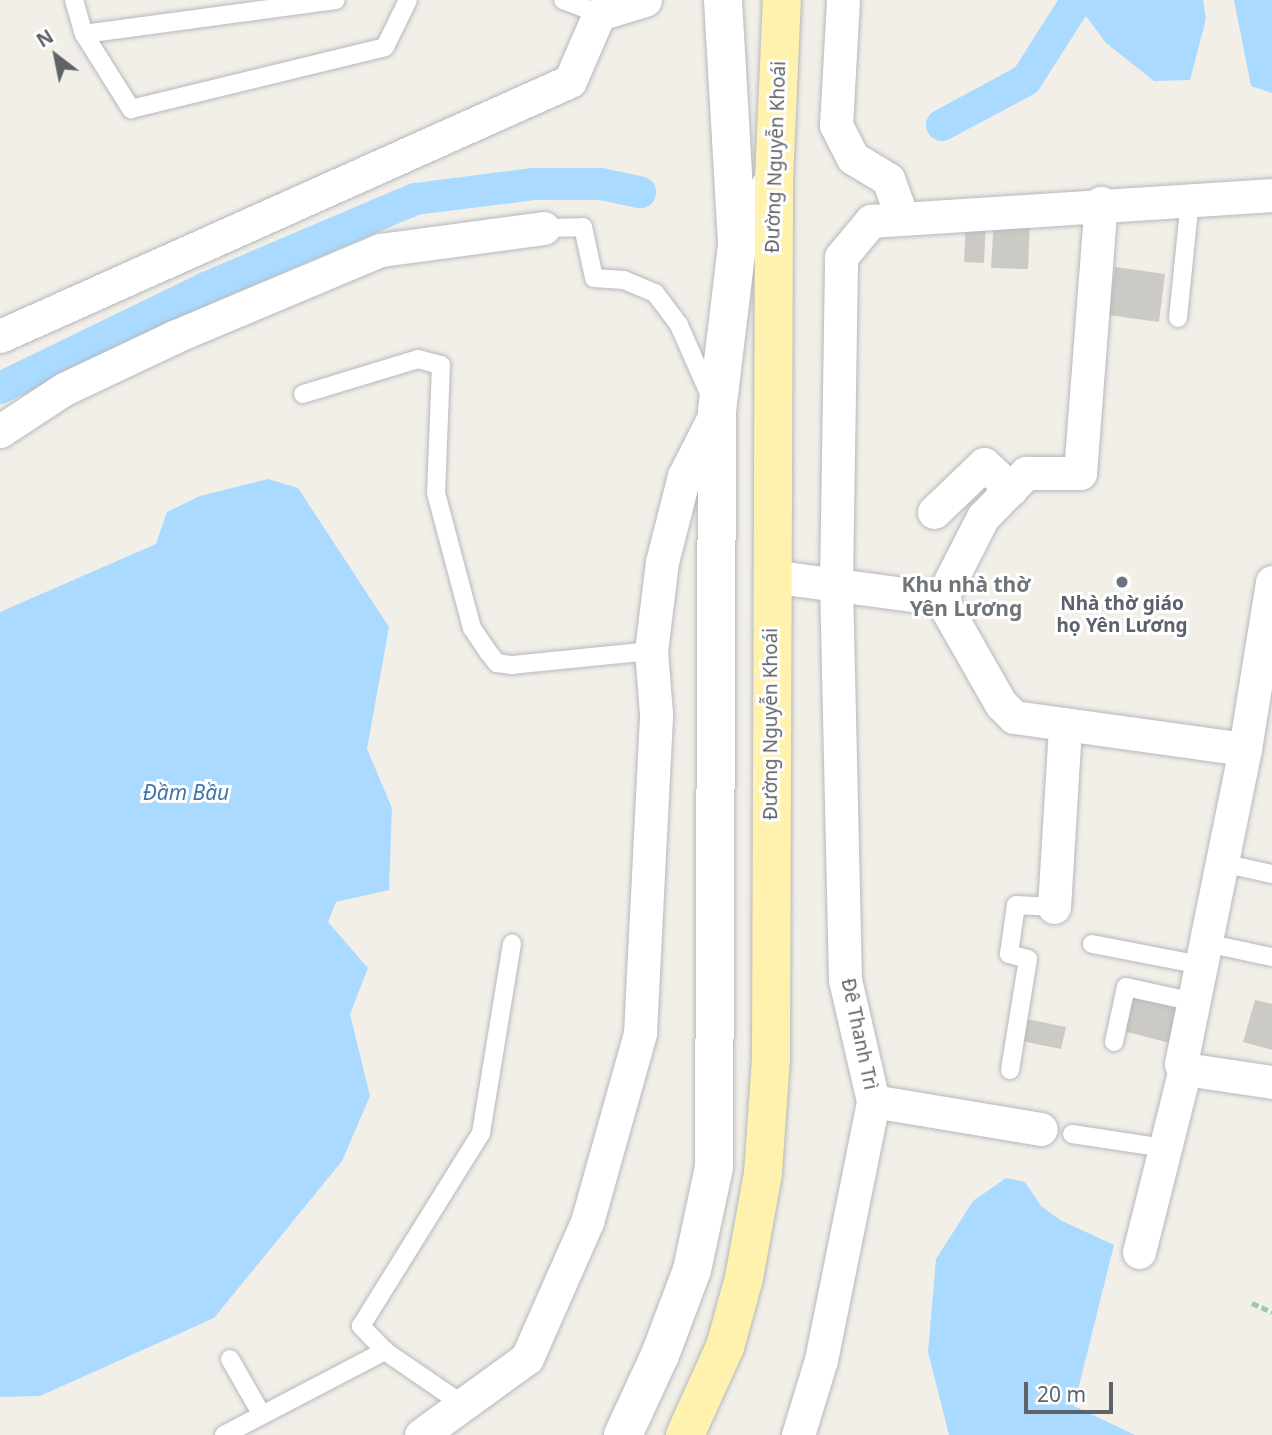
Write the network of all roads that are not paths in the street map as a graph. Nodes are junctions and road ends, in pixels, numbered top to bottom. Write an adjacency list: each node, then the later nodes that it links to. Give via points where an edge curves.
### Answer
1 (75, 0): 10 (lane)
2 (336, 0): 10 (lane)
3 (408, 0): 10 (lane, via 385,47 131,109)
4 (563, 0): 9 (lane)
5 (645, 0): 9 (street)
6 (723, 0): 17 (street)
7 (782, 0): 11 (main road, Đường Nguyễn Khoái)
8 (843, 0): 15 (street, via 836,125 853,158 888,179)
9 (599, 15): 19 (street, via 570,81)
10 (84, 34)
11 (774, 180): 17 (street); 25 (main road, Đường Nguyễn Khoái)
12 (1272, 195): 13 (street, Đê Thanh Trì)
13 (1190, 199): 14 (street, Đê Thanh Trì); 18 (lane)
14 (1101, 203): 15 (street, Đê Thanh Trì); 23 (street, via 1080,473 1026,472)
15 (902, 217): 26 (street, Đê Thanh Trì, via 871,221 841,257)
16 (544, 228): 21 (lane, via 583,227 594,278 624,280 655,293 679,325); 22 (street, via 381,250 176,336 64,389)
17 (737, 246): 21 (street)
18 (1178, 318)
19 (0, 336)
20 (303, 394): 29 (lane, via 418,359 441,365 436,493 472,628 488,652 497,663 513,665)
21 (716, 411): 29 (street, via 684,476 662,562); 55 (street, via 714,1167 692,1270 660,1356)
22 (0, 431)
23 (1010, 489): 24 (street, via 984,464); 28 (street, via 984,517)
24 (934, 512)
25 (771, 576): 26 (street); 56 (main road, Đường Nguyễn Khoái, via 771,1058 763,1173 725,1347)
26 (836, 582): 28 (street); 45 (street, Đê Thanh Trì, via 845,981)
27 (1272, 582): 30 (street)
28 (941, 599): 31 (street, via 1001,704 1014,717)
29 (651, 651): 51 (street, via 656,713 640,1033 587,1222 527,1358)
30 (1264, 679): 32 (street)
31 (1065, 726): 32 (street); 35 (street)
32 (1245, 749): 33 (street)
33 (1222, 863): 34 (lane); 38 (street)
34 (1272, 874)
35 (1054, 907): 43 (lane, via 1016,905 1009,954 1027,959)
36 (513, 944): 49 (lane, via 481,1133 361,1326)
37 (1092, 944): 38 (lane)
38 (1203, 954): 39 (lane); 40 (street)
39 (1272, 957)
40 (1194, 1002): 41 (lane, via 1126,987); 42 (street, via 1181,1064)
41 (1114, 1042)
42 (1185, 1069): 44 (street); 47 (street)
43 (1010, 1070)
44 (1272, 1082)
45 (873, 1101): 46 (street); 57 (street, Đê Thanh Trì, via 821,1360)
46 (1057, 1131): 47 (lane)
47 (1166, 1148): 48 (street)
48 (1139, 1252)
49 (385, 1351): 51 (lane); 52 (lane)
50 (230, 1359): 52 (lane)
51 (465, 1406): 54 (street)
52 (262, 1415): 53 (lane)
53 (224, 1435)
54 (421, 1435)
55 (623, 1435)
56 (685, 1435)
57 (798, 1435)

